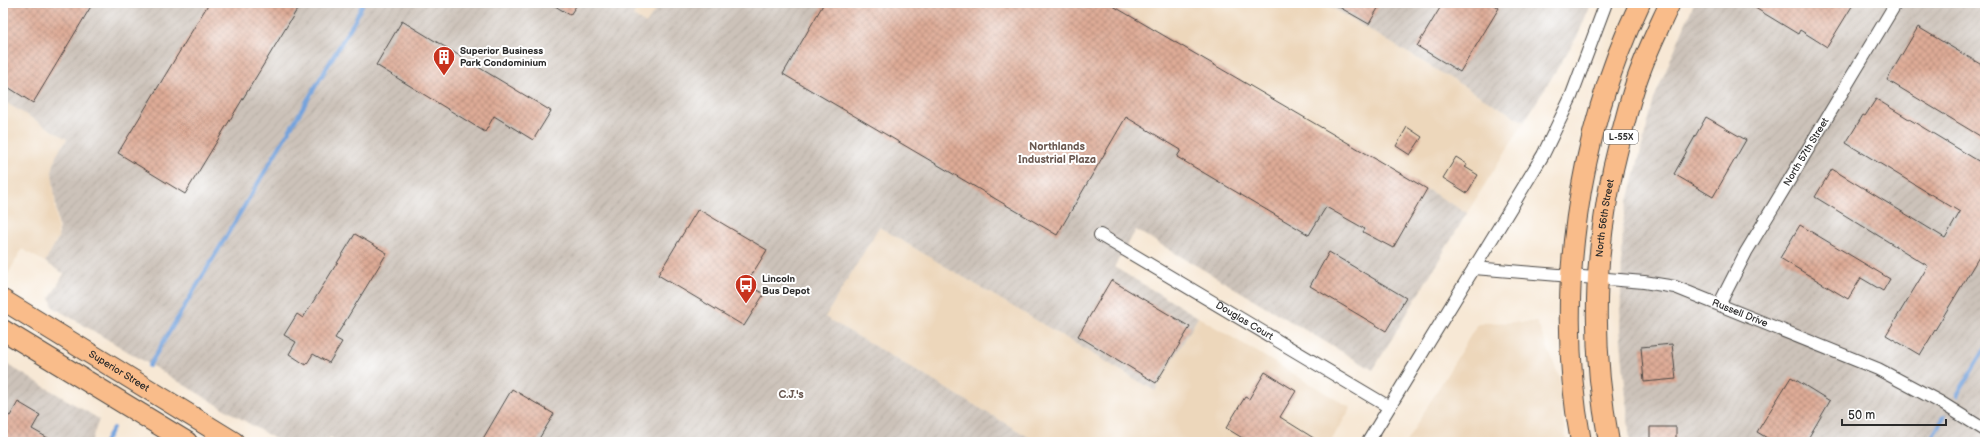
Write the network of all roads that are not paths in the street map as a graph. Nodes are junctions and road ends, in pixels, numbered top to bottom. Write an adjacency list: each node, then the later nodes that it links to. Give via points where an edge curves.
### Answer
1 (1606, 3): 6 (street, via 1581,72 1543,155)
2 (1640, 3): 7 (main road, L-55X, via 1615,62 1586,164 1578,210)
3 (1670, 3): 8 (main road, North 56th Street / L-55X, via 1640,71 1626,118 1608,191)
4 (1896, 3): 10 (street, North 57th Street, via 1746,252)
5 (1100, 235): 12 (street, Douglas Court)
6 (1474, 268): 7 (street, Russell Drive); 12 (street)
7 (1572, 277): 8 (street, Russell Drive); 17 (main road, L-55X, via 1572,379)
8 (1598, 279): 10 (street, Russell Drive, via 1663,284); 18 (main road, North 56th Street / L-55X, via 1596,324 1599,379)
9 (3, 300): 15 (main road, Superior Street)
10 (1720, 304): 13 (street, Russell Drive, via 1878,369 1940,402)
11 (3, 330): 14 (main road)
12 (1389, 407): 16 (street)
13 (1985, 430)
14 (187, 442)
15 (234, 442)
16 (1368, 442)
17 (1581, 442)
18 (1609, 442)

